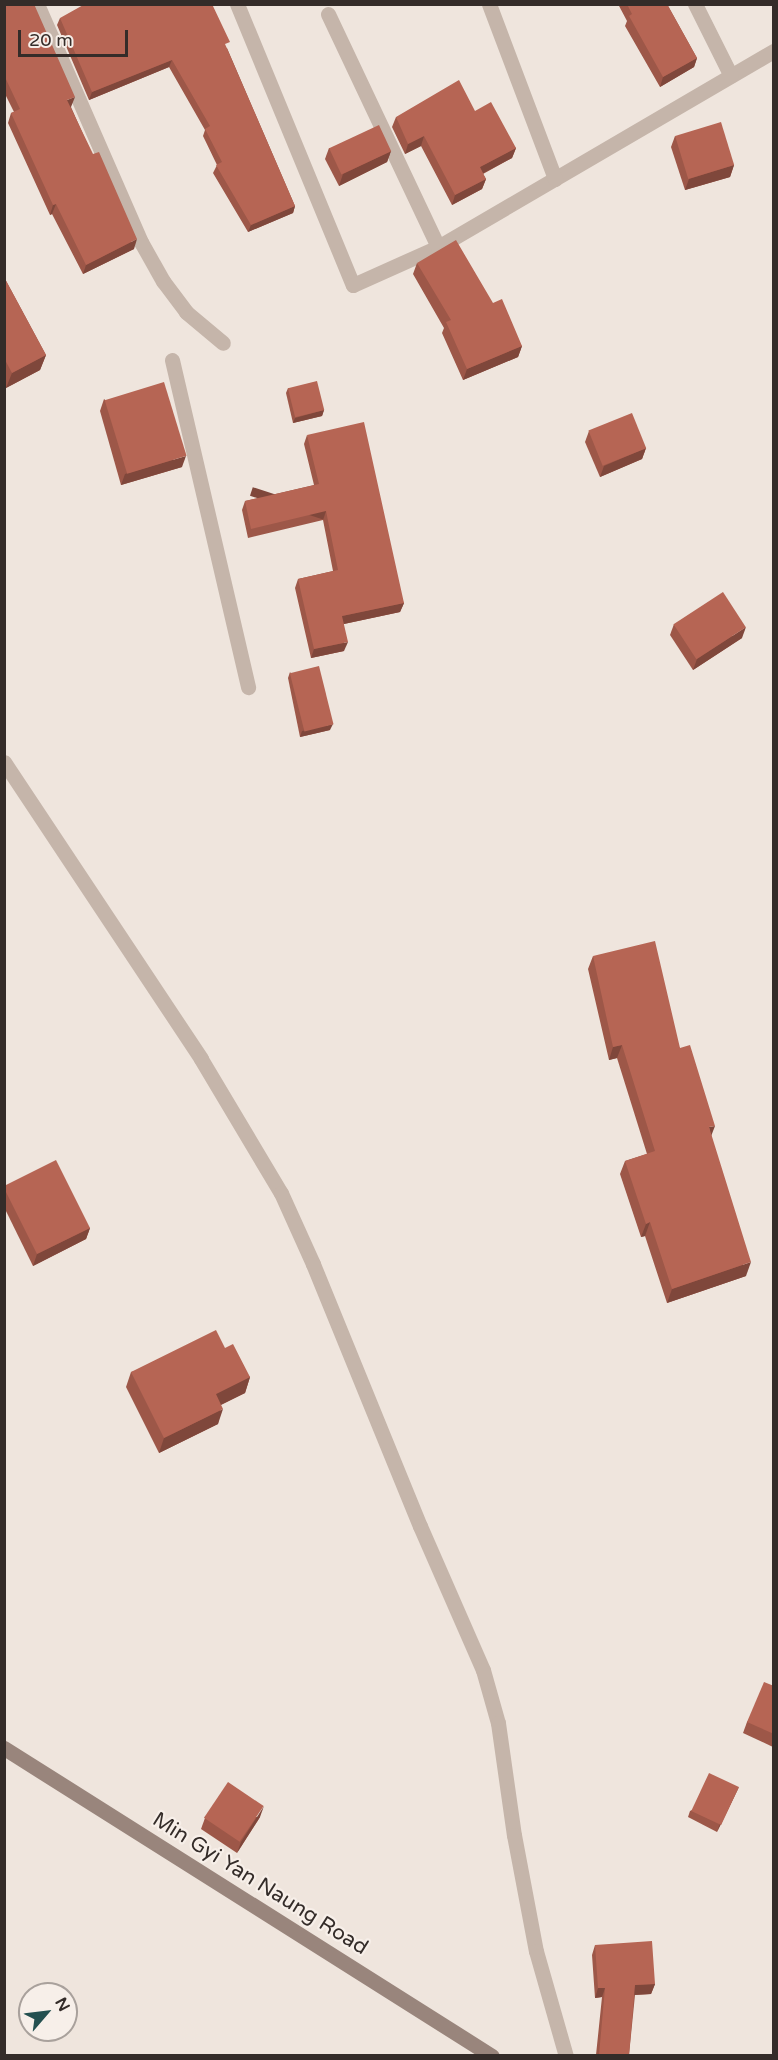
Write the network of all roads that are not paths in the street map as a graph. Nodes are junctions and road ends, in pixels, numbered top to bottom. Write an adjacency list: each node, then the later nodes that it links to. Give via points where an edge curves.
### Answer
1 (37, 4): 10 (street, via 141,242 186,312)
2 (237, 4): 9 (street, via 352,285)
3 (489, 4): 8 (street)
4 (695, 4): 7 (street)
5 (328, 14): 9 (street)
6 (774, 51): 7 (street)
7 (731, 76): 8 (street)
8 (555, 179): 9 (street)
9 (438, 247)
10 (223, 343)
11 (172, 360): 12 (street)
12 (248, 687)
13 (4, 762): 16 (street, via 201,1059 281,1193 313,1264 483,1670 498,1722 536,1951)
14 (4, 1748): 15 (street, Min Gyi Yan Naung Road)
15 (492, 2055)
16 (566, 2055)

